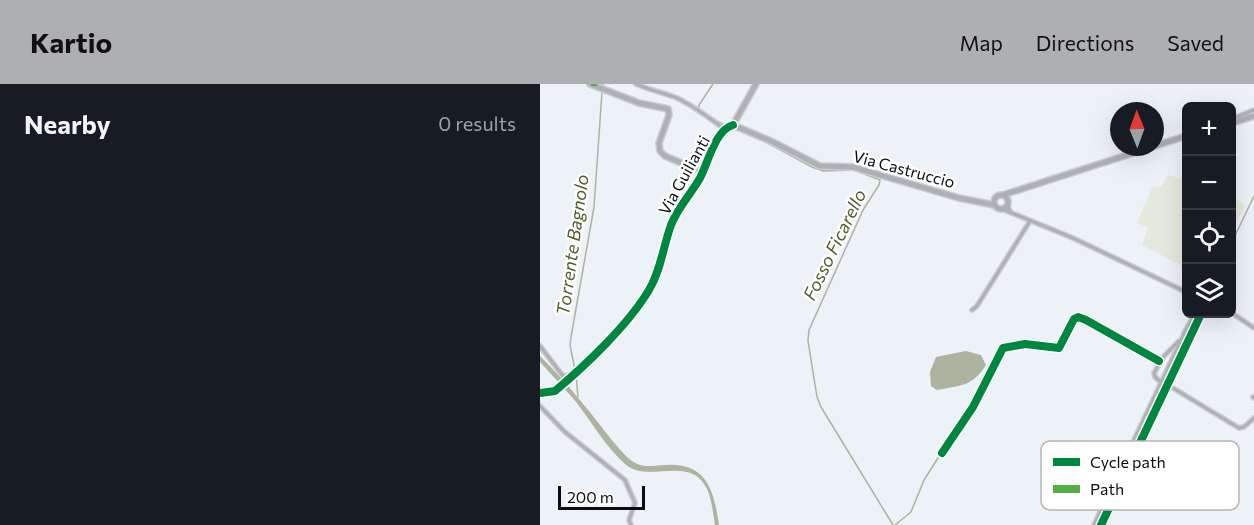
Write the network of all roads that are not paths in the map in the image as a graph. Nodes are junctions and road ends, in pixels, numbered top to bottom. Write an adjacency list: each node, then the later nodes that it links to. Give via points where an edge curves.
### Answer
1 (590, 84): 12 (street, via 648,106 668,109 660,151)
2 (636, 84): 8 (street, via 674,97)
3 (756, 84): 8 (street, Via Guilianti)
4 (1254, 110): 6 (street)
5 (1254, 116): 7 (street)
6 (1236, 119)
7 (1236, 120)
8 (729, 127): 12 (street, Via Guilianti, via 708,157); 16 (street, Via Castruccio, via 773,142 820,166 853,167)
9 (1182, 137): 10 (street)
10 (1164, 144)
11 (1125, 156): 13 (street)
12 (703, 172): 31 (street, Via Guilianti, via 672,222 648,292 627,322)
13 (1014, 193): 14 (street); 17 (street)
14 (1003, 195): 15 (street); 17 (street)
15 (994, 198): 16 (street); 18 (street)
16 (969, 199): 18 (street, Via Castruccio)
17 (1008, 203): 19 (street); 20 (street, via 1009,210)
18 (994, 205): 19 (street)
19 (1002, 209): 20 (street)
20 (1016, 215): 21 (street)
21 (1030, 221): 22 (street); 23 (street)
22 (1182, 290)
23 (972, 309)
24 (1236, 317): 27 (street)
25 (1193, 318): 28 (street)
26 (1199, 318): 33 (street)
27 (1254, 328)
28 (1185, 332): 30 (street); 32 (street)
29 (540, 346): 31 (street, via 563,376)
30 (1160, 361): 32 (street, via 1154,375); 39 (street, via 1086,320 1074,318 1059,348 1025,344 1003,348 973,407)
31 (572, 375): 34 (street, Via Guilianti, via 552,393)
32 (1162, 383): 37 (street)
33 (1168, 385): 36 (street, via 1239,428); 38 (street)
34 (540, 393)
35 (540, 406): 42 (street, via 559,427 627,481 635,503)
36 (1254, 418)
37 (1134, 441)
38 (1141, 441)
39 (942, 453)
40 (1101, 510): 43 (street)
41 (1108, 510): 44 (street)
42 (631, 525)
43 (1094, 525)
44 (1101, 525)

